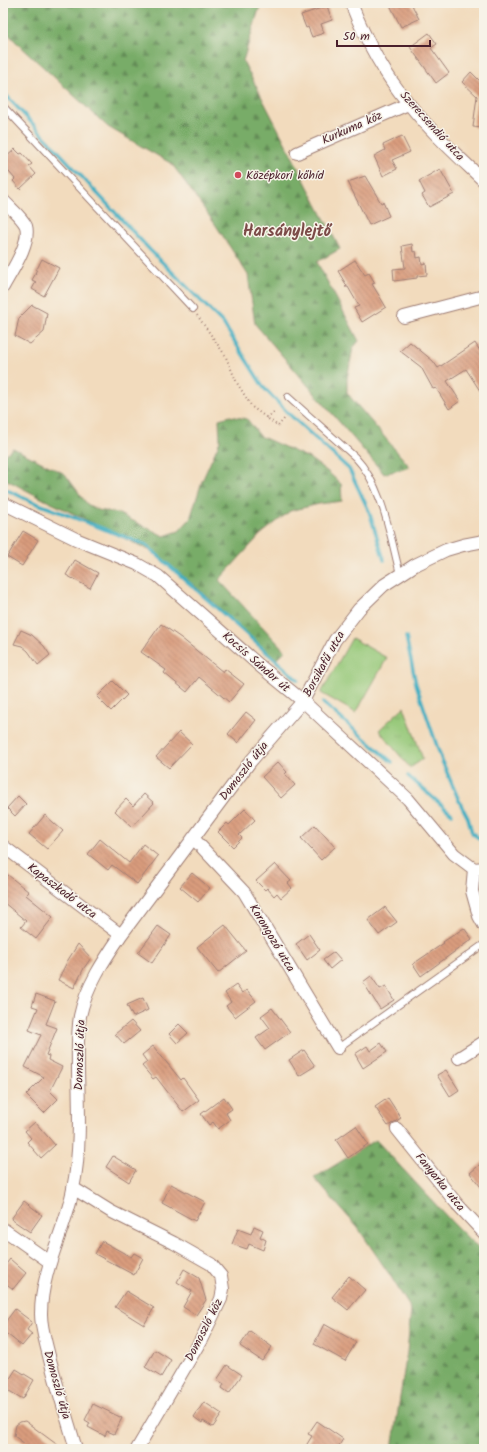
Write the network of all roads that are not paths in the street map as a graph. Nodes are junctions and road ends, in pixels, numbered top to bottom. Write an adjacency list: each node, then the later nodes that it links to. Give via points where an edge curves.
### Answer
1 (351, 3): 2 (street, Szerecsendió utca, via 371,49)
2 (408, 104): 4 (street, Kurkuma köz); 5 (street, Szerecsendió utca)
3 (3, 106): 9 (lane)
4 (297, 153)
5 (484, 181)
6 (3, 200): 7 (street, via 26,226 26,233 24,245)
7 (3, 286)
8 (484, 296): 10 (street)
9 (193, 309)
10 (404, 315)
11 (288, 397): 14 (lane, via 363,465 380,499)
12 (3, 503): 15 (street, Kocsis Sándor út, via 158,576)
13 (484, 541): 14 (street, Borsikafű utca, via 446,550)
14 (400, 574): 15 (street, Borsikafű utca, via 376,593 348,622 335,640)
15 (303, 701): 16 (street, Domoszló útja, via 258,752); 18 (street, Kocsis Sándor út, via 408,799 454,854)
16 (193, 838): 20 (street, Domoszló útja); 23 (street, Korongozó utca, via 244,892)
17 (3, 846): 20 (street, Kapaszkodó utca)
18 (479, 868): 19 (street, Kocsis Sándor út, via 472,891)
19 (484, 925)
20 (120, 935): 26 (street, Domoszló útja, via 96,976 80,1016 79,1137)
21 (484, 944): 23 (lane)
22 (484, 1042): 24 (street)
23 (338, 1048)
24 (459, 1058)
25 (397, 1129): 28 (street, Fanyarka utca, via 457,1204)
26 (73, 1188): 29 (street, Domoszló útja); 31 (street, Domoszló köz, via 110,1211 211,1264 222,1276 221,1300)
27 (3, 1229): 29 (street)
28 (484, 1233)
29 (50, 1262): 30 (street, Domoszló útja, via 41,1315 43,1330)
30 (76, 1449)
31 (137, 1449)

